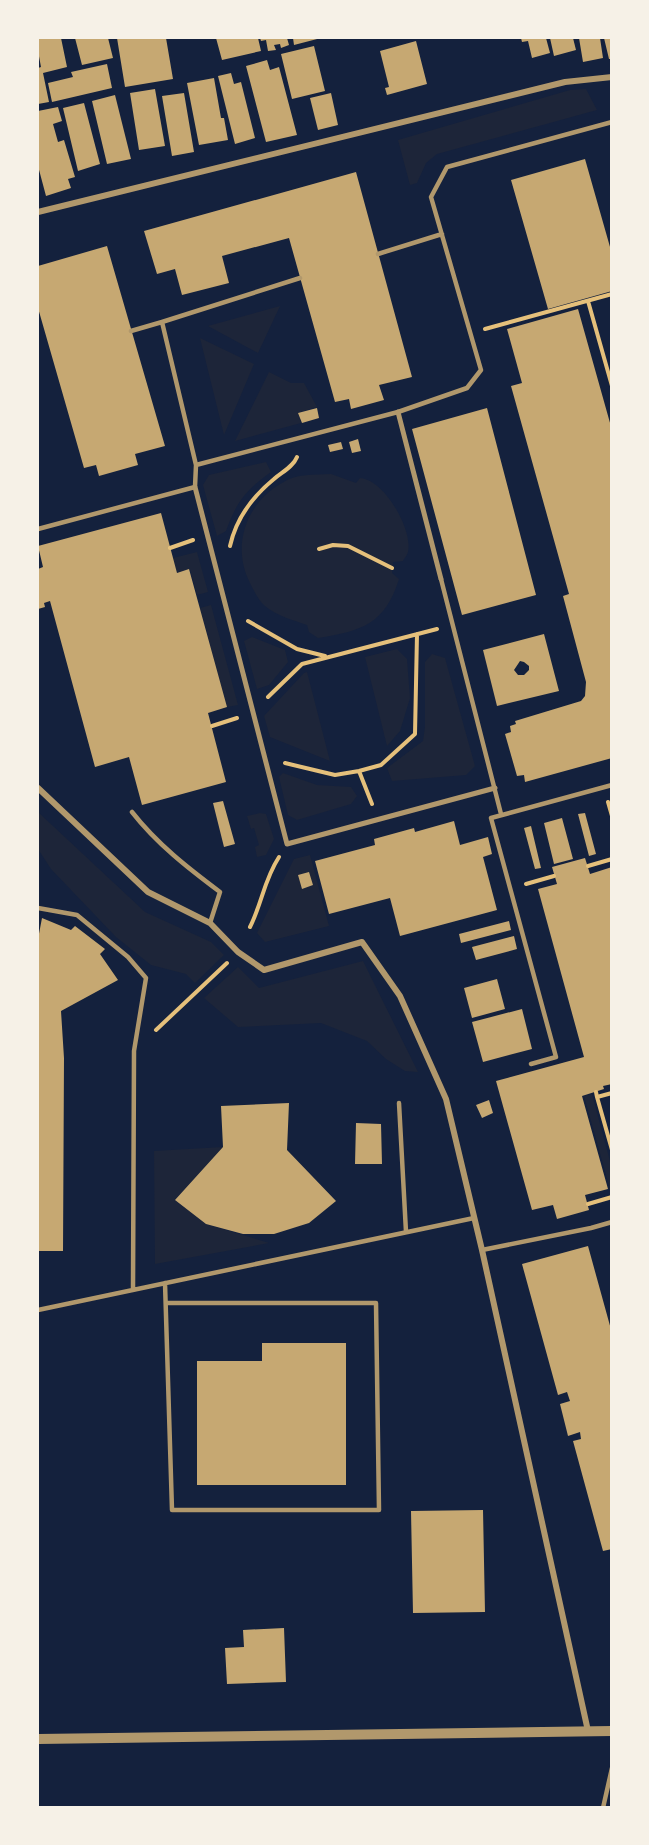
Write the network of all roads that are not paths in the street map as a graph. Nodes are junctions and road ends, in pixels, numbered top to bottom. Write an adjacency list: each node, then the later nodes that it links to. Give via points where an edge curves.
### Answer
1 (612, 77): 3 (street, via 565,82)
2 (612, 122): 4 (lane, via 447,167 431,197)
3 (38, 212)
4 (442, 234): 5 (lane); 9 (lane, via 481,370 467,388)
5 (378, 254)
6 (300, 279): 7 (lane)
7 (162, 322): 8 (lane); 10 (lane)
8 (131, 331)
9 (398, 412): 10 (lane); 13 (street)
10 (196, 465): 11 (lane)
11 (195, 487): 12 (lane); 15 (street, via 287,844)
12 (38, 529)
13 (441, 579): 15 (lane)
14 (612, 785): 18 (lane)
15 (495, 788): 18 (lane)
16 (38, 789): 20 (street, via 148,892)
17 (132, 812): 20 (lane, via 151,836 220,892)
18 (501, 814): 21 (lane, via 491,818 556,1057)
19 (38, 908): 28 (lane, via 77,915 128,957 146,978 134,1052)
20 (210, 923): 23 (street, via 238,952 264,970 362,942 400,996 446,1099)
21 (531, 1065)
22 (399, 1103): 25 (lane)
23 (474, 1218): 25 (lane); 26 (street)
24 (612, 1222): 26 (lane)
25 (406, 1232): 27 (lane)
26 (482, 1250): 31 (street)
27 (165, 1283): 28 (lane); 29 (lane)
28 (133, 1290): 30 (lane)
29 (166, 1303): 29 (lane, via 172,1510 379,1510 376,1303)
30 (38, 1310)
31 (588, 1731): 32 (street); 33 (street)
32 (612, 1731)
33 (38, 1739)
34 (612, 1768): 35 (lane)
35 (603, 1808)

